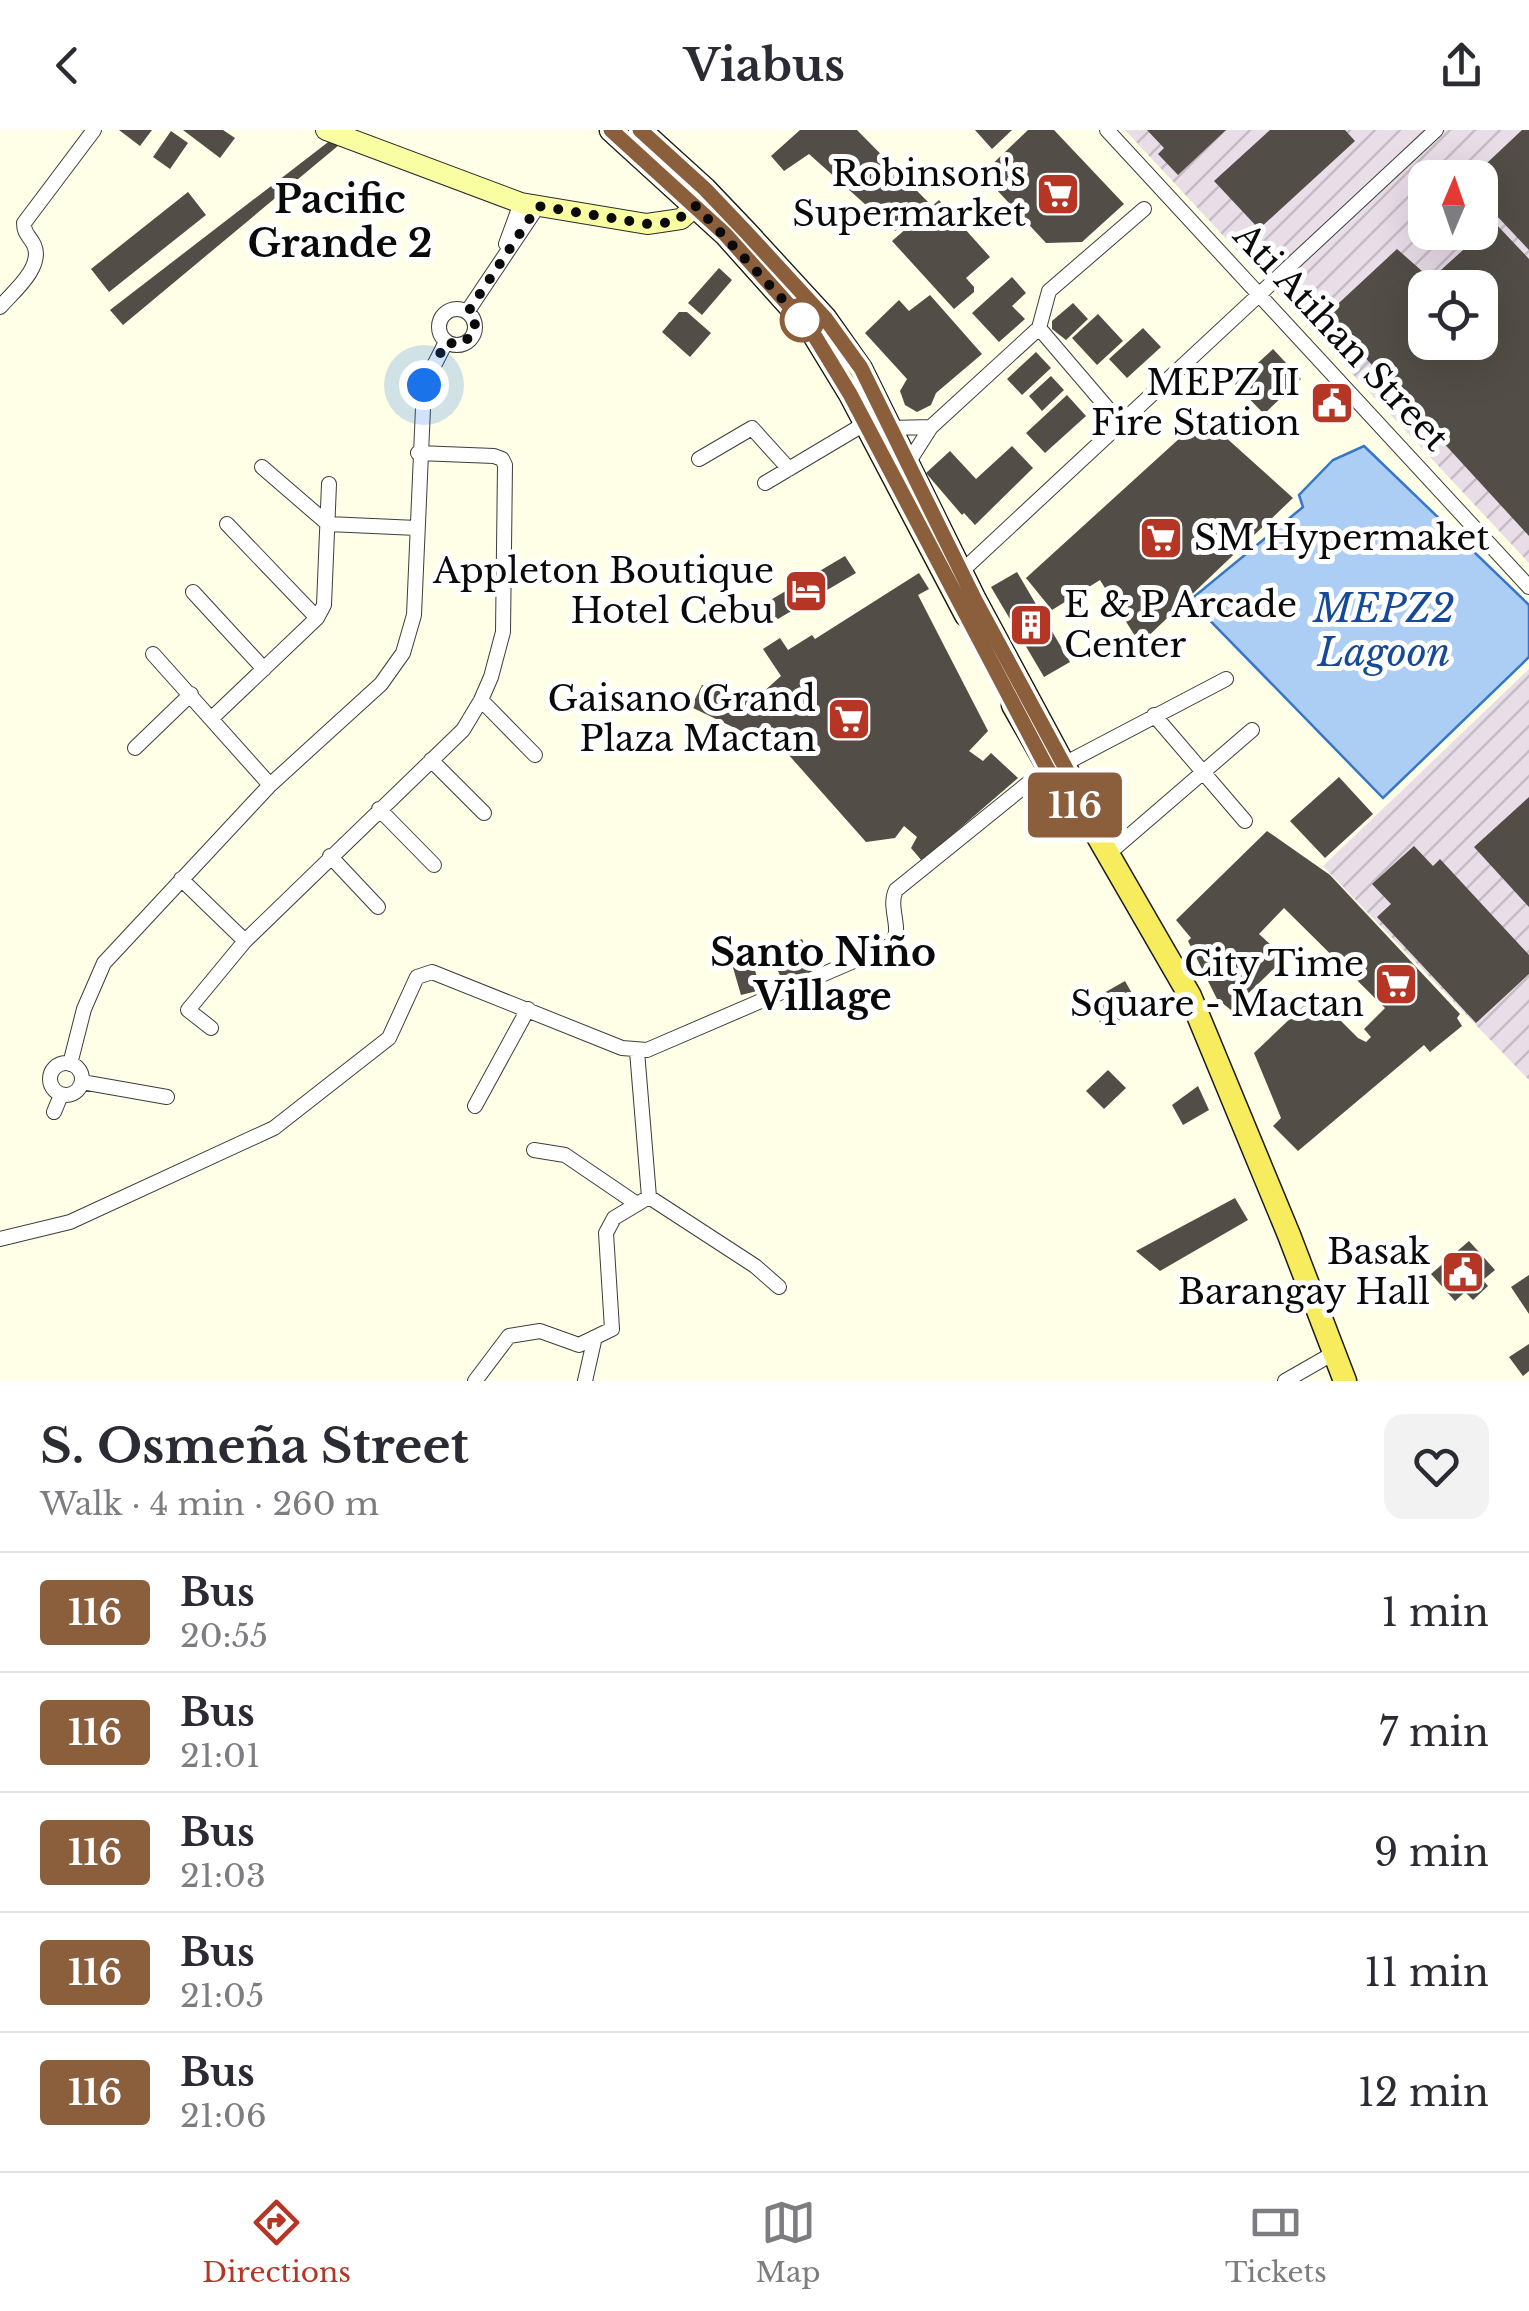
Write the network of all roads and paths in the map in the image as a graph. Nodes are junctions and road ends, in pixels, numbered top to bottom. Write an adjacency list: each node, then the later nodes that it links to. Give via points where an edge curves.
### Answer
1 (94, 130): 12 (street, via 24,223 37,257)
2 (326, 130): 8 (street)
3 (611, 130): 7 (main road)
4 (640, 130): 7 (main road)
5 (1107, 130): 11 (street, Ati Atihan Street)
6 (1436, 130): 11 (street)
7 (703, 200): 8 (street, via 674,222 648,224); 10 (main road)
8 (530, 204): 13 (street)
9 (1144, 208): 14 (street, via 1049,291)
10 (731, 229): 16 (main road, via 811,330); 19 (main road, via 825,318 861,368)
11 (1262, 293): 17 (street); 31 (street, Ati Atihan Street)
12 (0, 307)
13 (468, 312): 15 (street, via 442,316); 15 (street, via 474,334 459,345)
14 (1038, 328): 17 (street); 18 (street)
15 (446, 342): 20 (street, via 424,385)
16 (866, 424): 24 (street); 45 (main road)
17 (1121, 424): 30 (street)
18 (930, 427): 19 (street); 22 (street)
19 (890, 428): 22 (main road)
20 (418, 452): 29 (street); 38 (street, via 494,456 505,465 503,632)
21 (699, 459): 24 (street, via 752,428)
22 (908, 462): 30 (main road)
23 (262, 467): 28 (street)
24 (789, 469): 25 (street)
25 (765, 482)
26 (329, 484): 28 (street)
27 (227, 524): 33 (street)
28 (328, 524): 29 (street); 33 (street, via 324,604)
29 (416, 528): 47 (street, via 414,615 404,653 381,684)
30 (962, 571): 45 (main road)
31 (1529, 586)
32 (193, 592): 35 (street)
33 (317, 618): 35 (street)
34 (153, 654): 37 (street)
35 (264, 669): 40 (street)
36 (1226, 678): 39 (street)
37 (191, 694): 40 (street); 42 (street)
38 (481, 700): 43 (street); 44 (street, via 463,730)
39 (1154, 715): 45 (street); 46 (street)
40 (212, 718): 47 (street)
41 (1252, 730): 46 (street)
42 (134, 748)
43 (536, 755)
44 (432, 760): 48 (street); 49 (street)
45 (1056, 766): 51 (main road, via 1079,793); 59 (street, via 896,890 891,945)
46 (1203, 772): 50 (street); 51 (street)
47 (270, 785): 54 (street)
48 (379, 809): 52 (street); 53 (street)
49 (484, 813)
50 (1244, 821)
51 (1107, 855): 71 (main road, via 1190,996)
52 (330, 856): 55 (street); 56 (street)
53 (434, 866)
54 (180, 879): 56 (street); 60 (street, via 104,964)
55 (378, 907)
56 (245, 940): 58 (street, via 188,1010)
57 (528, 1009): 59 (street); 64 (street); 68 (street, via 424,972 389,1038 274,1128 70,1222)
58 (211, 1028)
59 (637, 1050): 67 (street)
60 (70, 1064): 61 (street); 62 (street, via 54,1067 49,1077)
61 (82, 1082): 62 (street, via 72,1094); 63 (street)
62 (60, 1095): 65 (street)
63 (168, 1098)
64 (475, 1106)
65 (54, 1112)
66 (534, 1150): 67 (street, via 565,1155)
67 (643, 1200): 69 (street); 70 (street, via 614,1218 606,1234 612,1329)
68 (0, 1239)
69 (778, 1287)
70 (594, 1340): 72 (street, via 579,1345 540,1331 509,1336); 73 (street)
71 (1334, 1353): 74 (street); 75 (main road)
72 (474, 1381)
73 (585, 1381)
74 (1285, 1381)
75 (1345, 1381)

